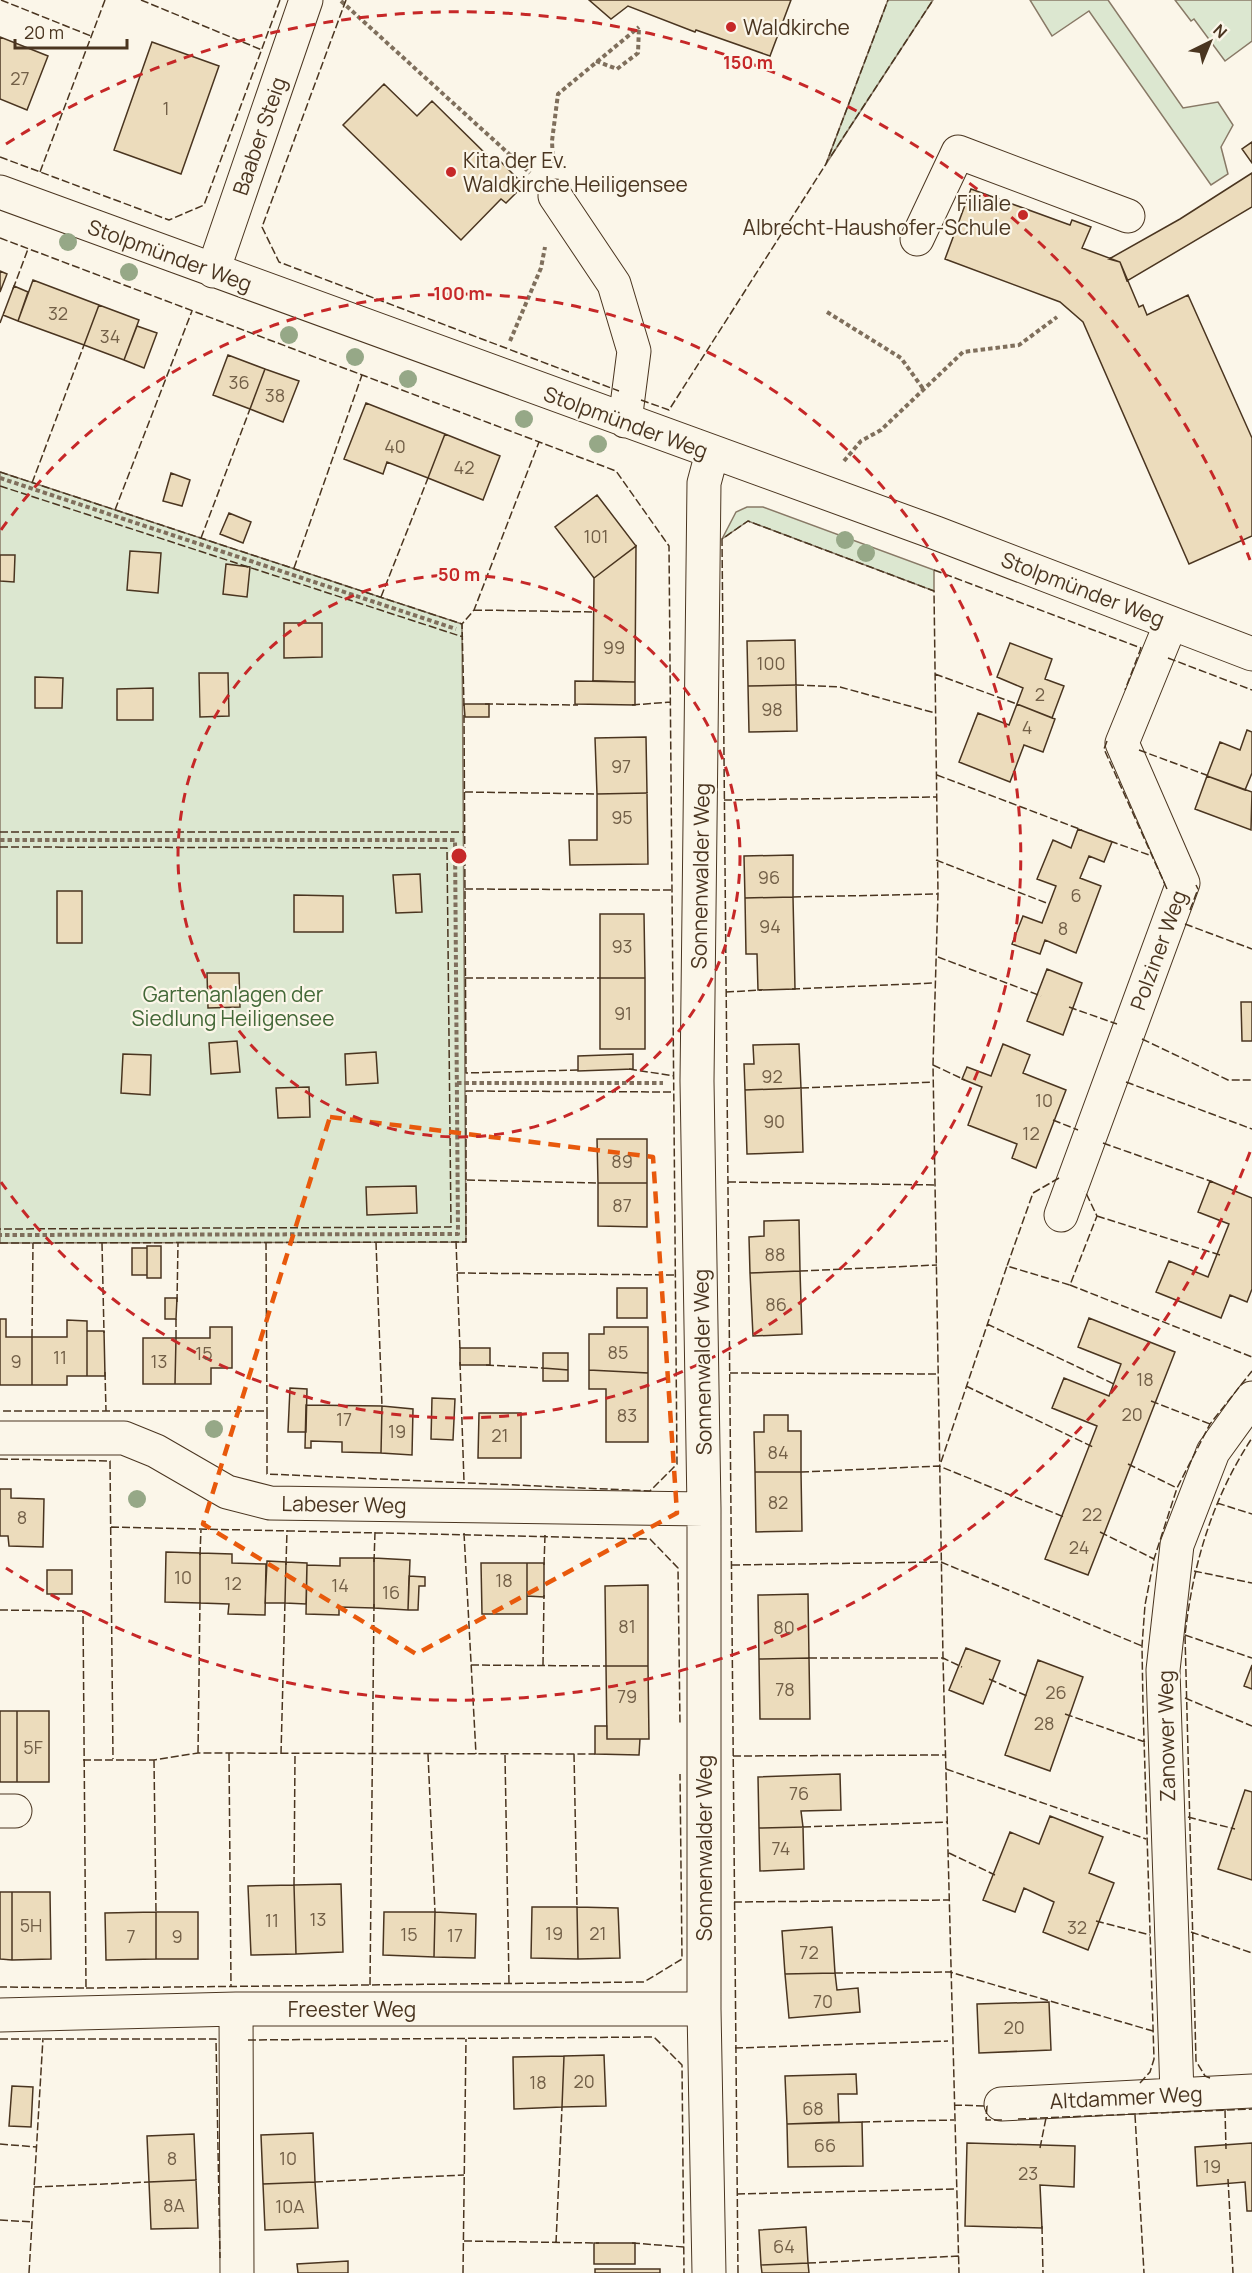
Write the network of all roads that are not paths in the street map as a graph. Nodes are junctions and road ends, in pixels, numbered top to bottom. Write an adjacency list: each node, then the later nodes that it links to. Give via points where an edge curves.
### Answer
1 (306, 0): 6 (street, Baaber Steig)
2 (0, 192): 6 (street, Stolpmünder Weg)
3 (555, 196): 7 (street, via 614,284 634,351)
4 (1128, 216): 5 (street, via 958,152)
5 (917, 239)
6 (213, 271): 7 (street, Stolpmünder Weg)
7 (625, 421): 8 (street, Stolpmünder Weg)
8 (712, 453): 9 (street, Stolpmünder Weg); 14 (street, Sonnenwalder Weg, via 704,483 698,1081)
9 (1171, 623): 10 (street, Stolpmünder Weg); 11 (street, Polziner Weg, via 1122,743 1183,883)
10 (1252, 654)
11 (1061, 1215)
12 (1252, 1398): 19 (street, Zanower Weg, via 1213,1452 1177,1545 1163,1670)
13 (0, 1438): 14 (street, Labeser Weg, via 124,1438 156,1451 227,1492 270,1503)
14 (704, 1509): 16 (street, Sonnenwalder Weg)
15 (236, 2008): 16 (street, Freester Weg); 17 (street, Freester Weg); 21 (street)
16 (704, 2009): 22 (street, Sonnenwalder Weg)
17 (0, 2015)
18 (1252, 2091): 19 (street, Altdammer Weg)
19 (1176, 2094): 20 (street, Altdammer Weg)
20 (1001, 2104)
21 (237, 2273)
22 (709, 2273)

